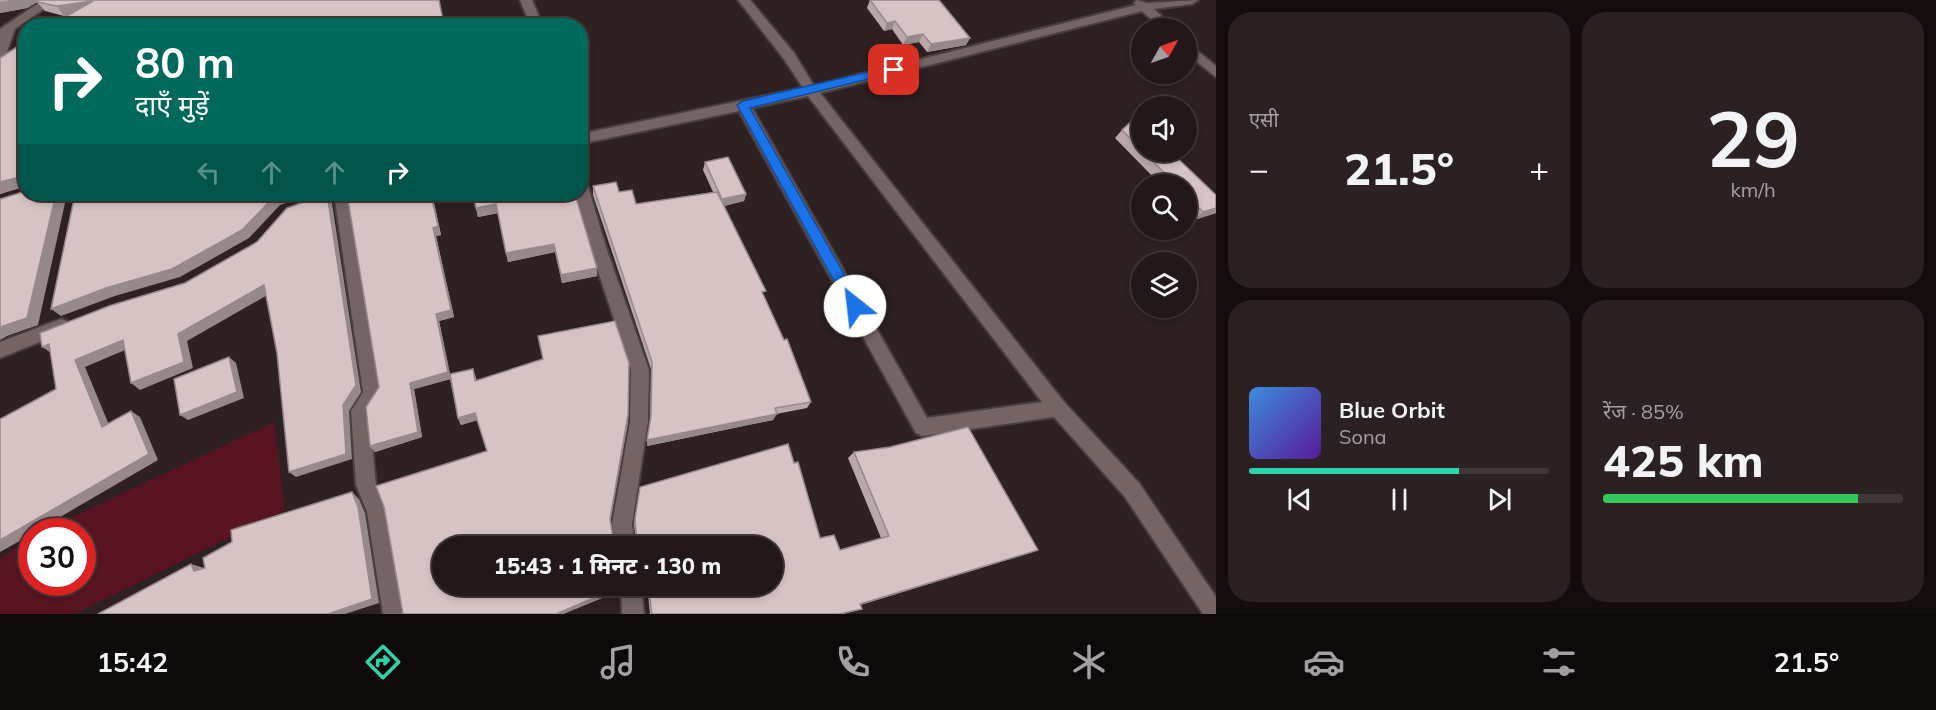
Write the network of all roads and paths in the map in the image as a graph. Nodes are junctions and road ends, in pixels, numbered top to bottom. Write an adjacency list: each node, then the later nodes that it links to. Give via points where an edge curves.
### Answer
1 (51, 0): 6 (street)
2 (526, 0): 7 (street)
3 (744, 0): 14 (street, via 789,56)
4 (1192, 0): 5 (street)
5 (1140, 3): 8 (street); 14 (street, via 975,44)
6 (24, 18)
7 (534, 18)
8 (1157, 18)
9 (18, 22): 10 (street)
10 (5, 31): 11 (street)
11 (0, 55)
12 (1197, 56): 13 (street)
13 (1216, 73)
14 (811, 91): 15 (street); 23 (street)
15 (743, 105): 16 (street); 23 (street, via 922,427)
16 (588, 137)
17 (335, 201): 26 (street, via 372,394 360,411 366,485 377,512)
18 (585, 201): 24 (street, via 640,370 639,422 622,524)
19 (53, 307): 21 (street)
20 (71, 322): 21 (street)
21 (48, 330): 22 (street)
22 (0, 350)
23 (1058, 408): 28 (street, via 1132,490)
24 (624, 536)
25 (632, 596): 27 (street)
26 (394, 614)
27 (633, 614)
28 (1215, 614)

